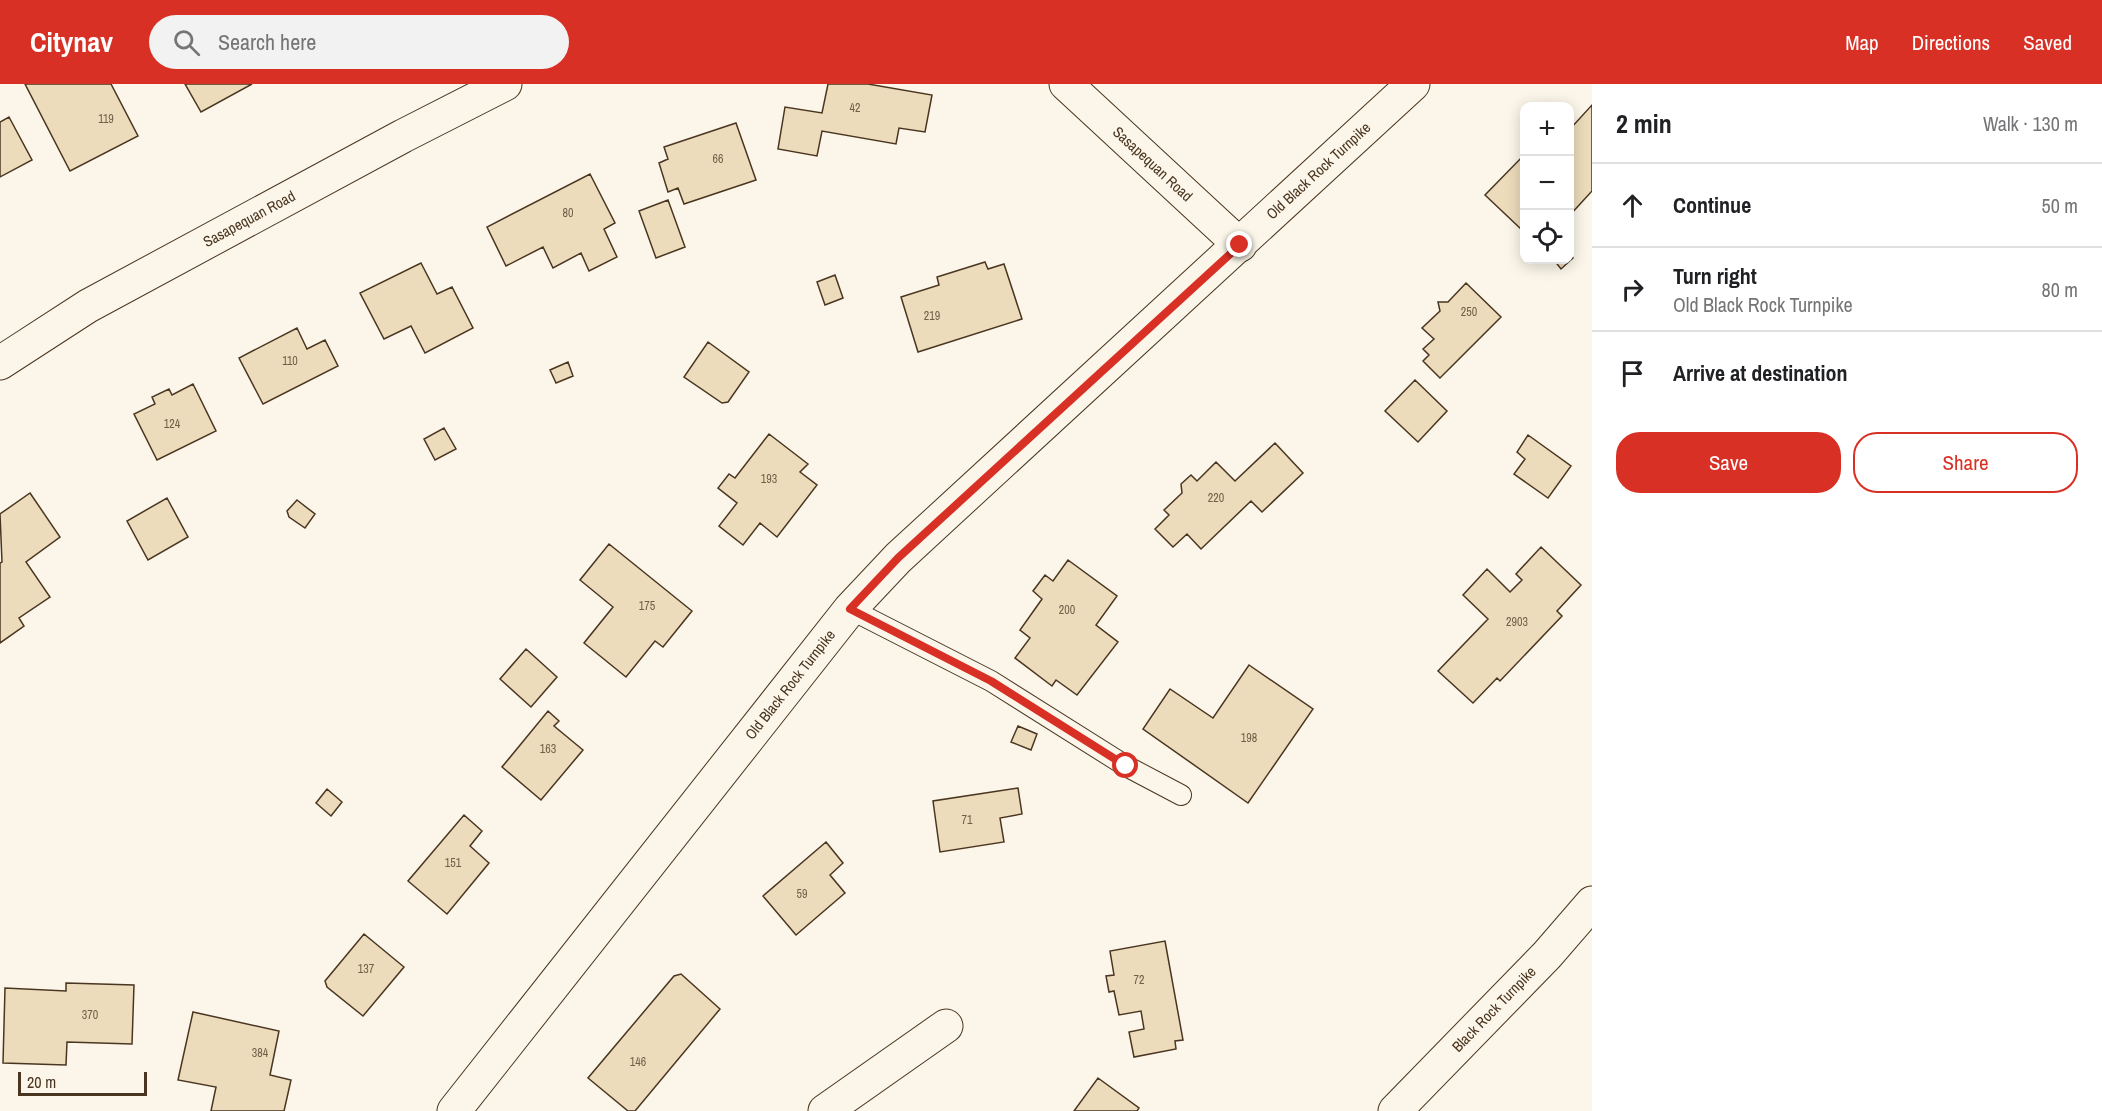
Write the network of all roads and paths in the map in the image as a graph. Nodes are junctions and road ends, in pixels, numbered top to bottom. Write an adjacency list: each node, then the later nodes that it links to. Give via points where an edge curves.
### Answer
1 (505, 84): 5 (street, Sasapequan Road, via 88,306)
2 (1066, 84): 4 (street, Sasapequan Road)
3 (1413, 84): 4 (street, Old Black Rock Turnpike)
4 (1240, 245): 6 (street, Old Black Rock Turnpike, via 898,558)
5 (0, 363)
6 (850, 609): 7 (lane, via 991,681 1126,766); 10 (street, Old Black Rock Turnpike)
7 (1182, 795)
8 (1592, 903): 12 (street, Black Rock Turnpike, via 1547,955)
9 (946, 1026): 11 (street)
10 (454, 1111)
11 (825, 1111)
12 (1395, 1111)

